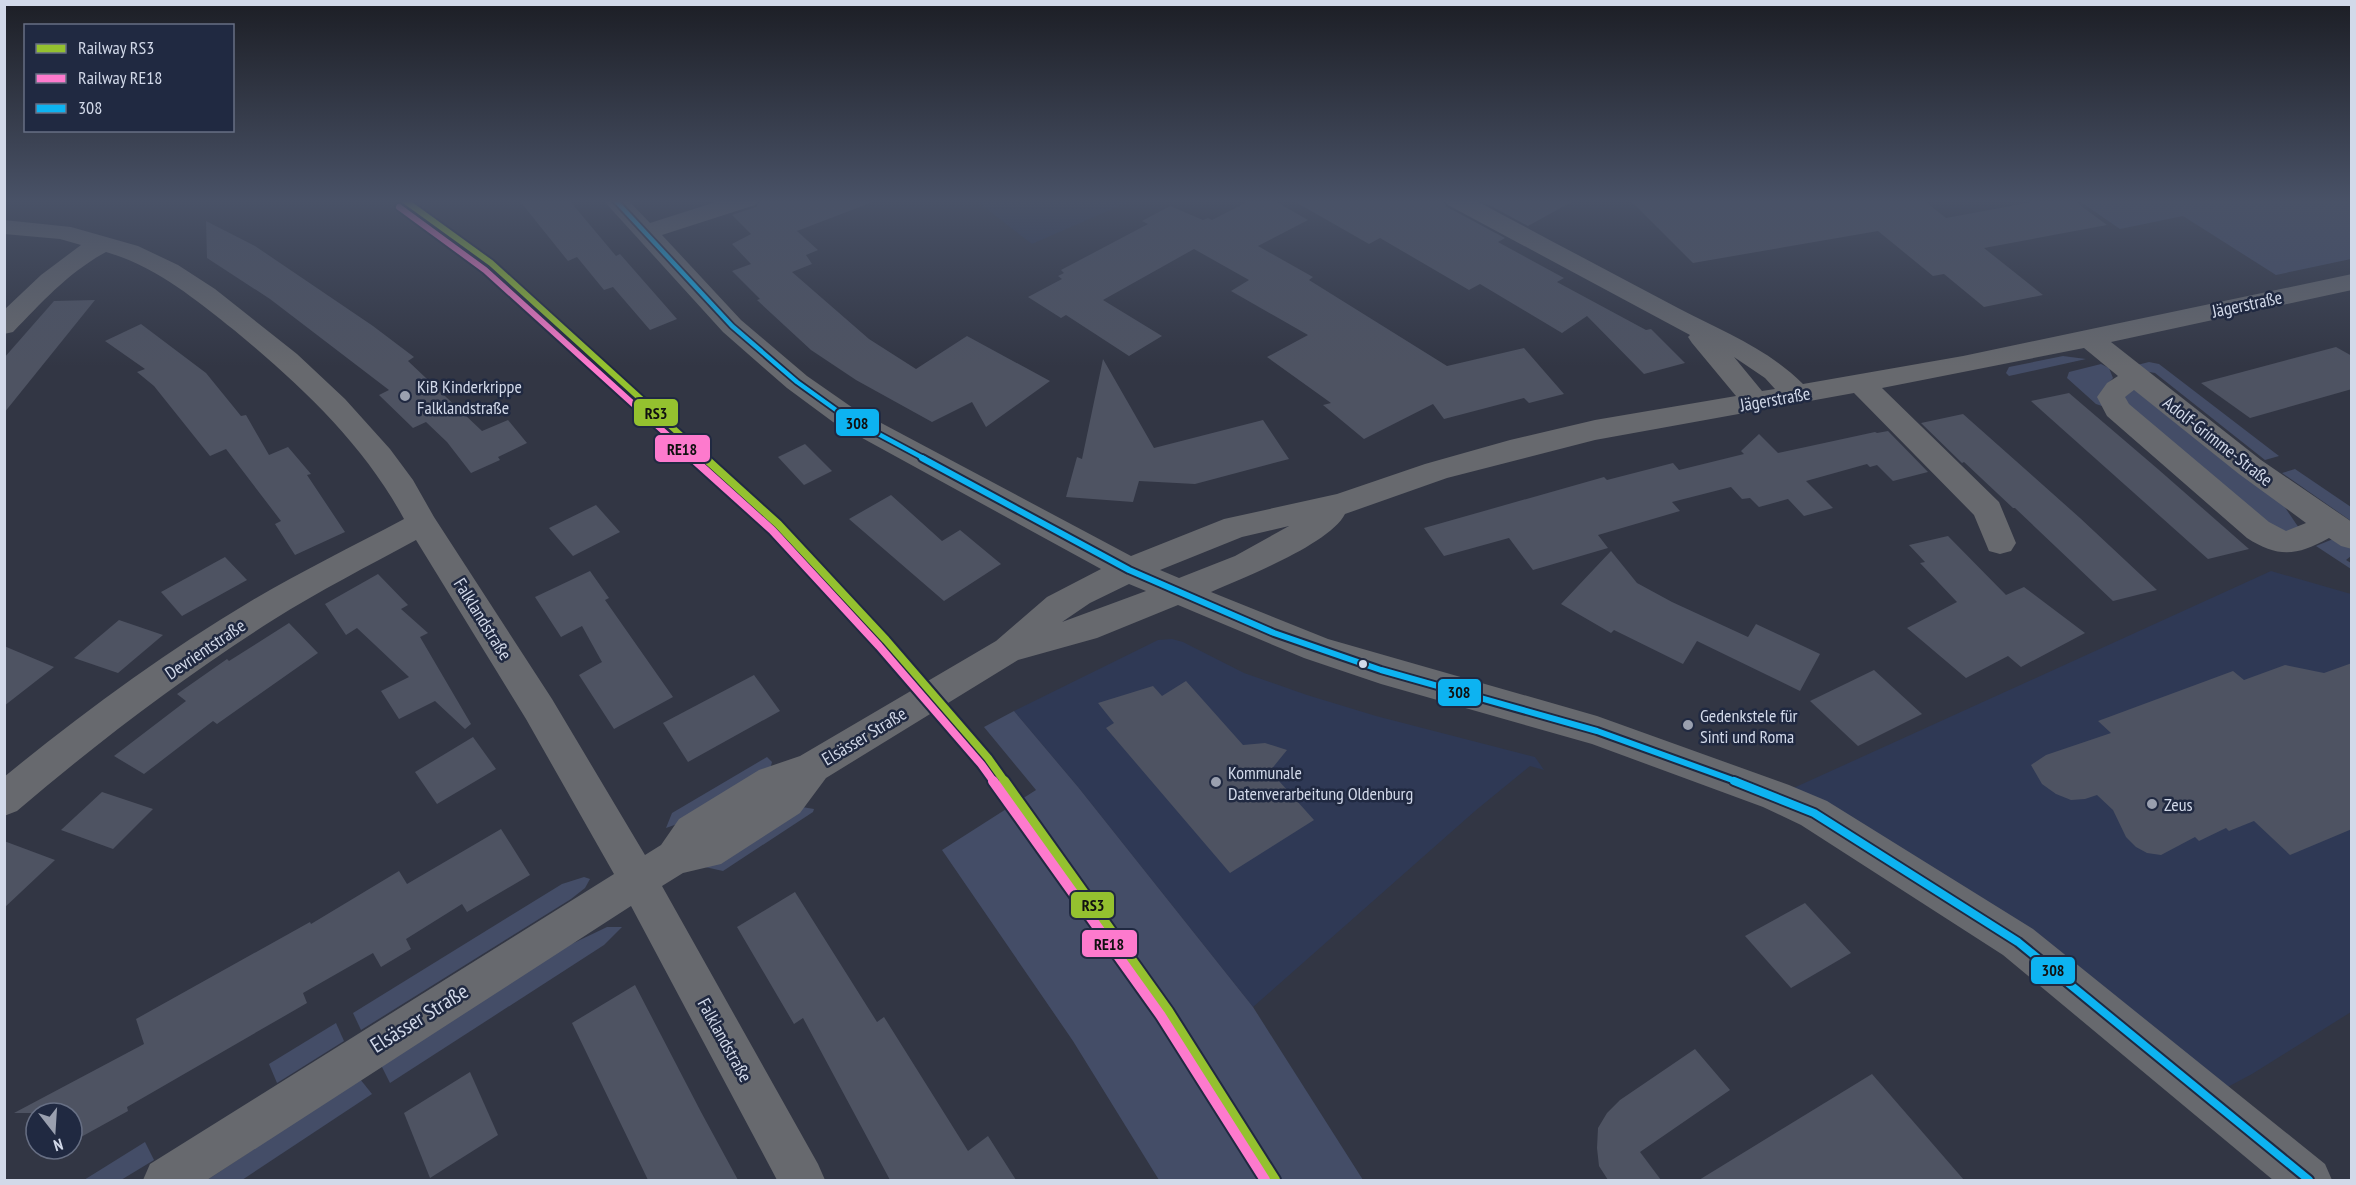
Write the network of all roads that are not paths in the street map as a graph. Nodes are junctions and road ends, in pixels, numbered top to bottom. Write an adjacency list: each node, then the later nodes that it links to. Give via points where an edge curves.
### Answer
1 (80, 255): 6 (street)
2 (138, 255): 14 (street, Falklandstraße, via 206,295 287,360 379,456)
3 (666, 255): 17 (street, via 732,326 815,395)
4 (1560, 255): 7 (street)
5 (2352, 282): 8 (street, Jägerstraße)
6 (4, 326)
7 (1692, 326): 11 (street, via 1755,357); 12 (street)
8 (2089, 338): 9 (street, Adolf-Grimme-Straße); 10 (street, Jägerstraße)
9 (2139, 378): 15 (street, Adolf-Grimme-Straße, via 2264,477); 15 (street, via 2125,381 2117,388 2111,397 2117,409 2258,530 2283,544)
10 (1861, 384): 11 (street, Jägerstraße); 16 (street, via 1988,510)
11 (1797, 395): 12 (street, Jägerstraße)
12 (1756, 402): 13 (street, Jägerstraße, via 1595,430 1510,450)
13 (1342, 504): 17 (street, Jägerstraße, via 1235,527); 18 (street, Jägerstraße, via 1312,528 1246,564)
14 (422, 524): 20 (street, Devrientstraße, via 290,594 201,650 81,737); 21 (street, Falklandstraße, via 539,709)
15 (2341, 531)
16 (2000, 543)
17 (1129, 570): 18 (street); 19 (street, Elsässer Straße, via 1059,606)
18 (1176, 592): 19 (street, Elsässer Straße, via 1085,629); 24 (street, via 1316,649 1597,732 1814,813 2018,942)
19 (1008, 650): 21 (street, Elsässer Straße, via 813,767 787,802 707,852 675,857)
20 (4, 800)
21 (637, 881): 22 (street, Elsässer Straße); 23 (street, Falklandstraße)
22 (166, 1180)
23 (802, 1180)
24 (2309, 1180)

